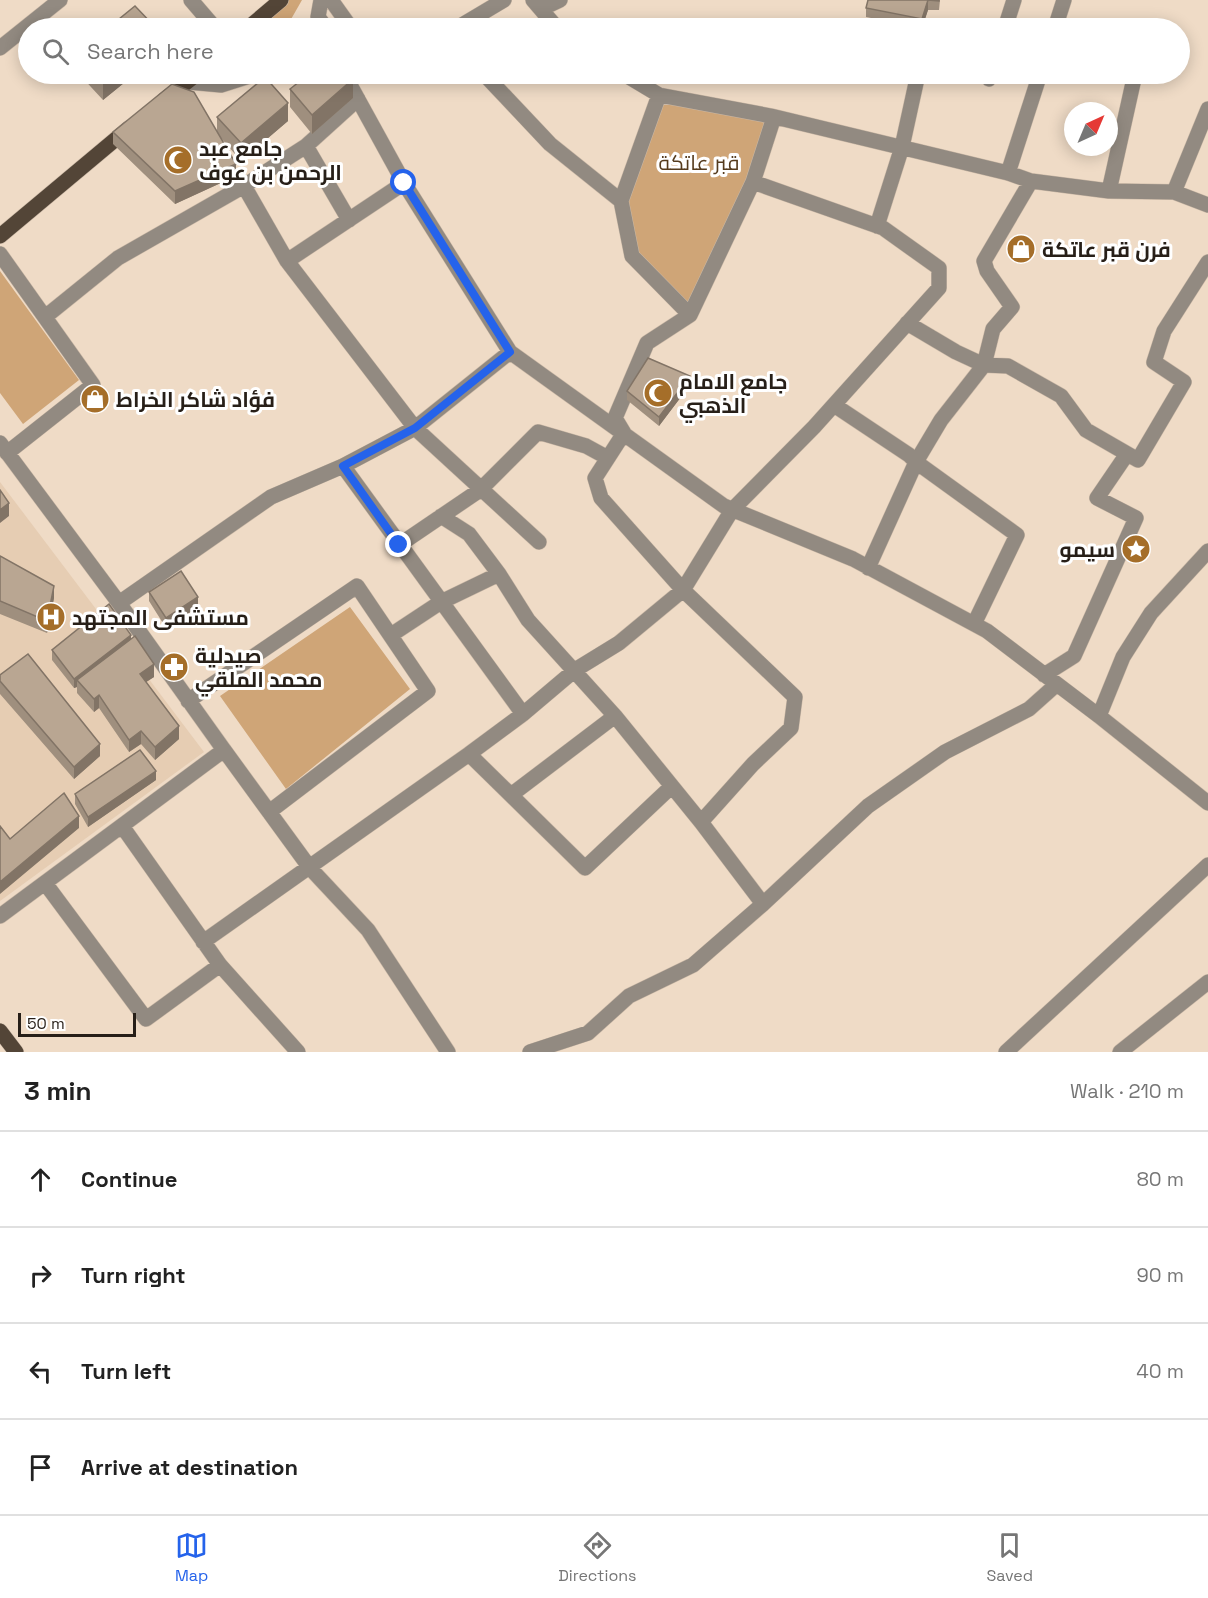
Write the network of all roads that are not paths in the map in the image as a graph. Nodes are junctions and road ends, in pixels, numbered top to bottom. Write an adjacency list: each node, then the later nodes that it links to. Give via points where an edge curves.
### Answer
1 (60, 0): 11 (street)
2 (191, 0): 12 (street)
3 (281, 0): 13 (main road)
4 (321, 0): 14 (street)
5 (331, 0): 15 (street)
6 (504, 0): 16 (street)
7 (561, 0): 10 (street)
8 (1014, 0): 18 (street)
9 (1064, 0): 19 (street)
10 (537, 5): 17 (street)
11 (38, 18)
12 (206, 18)
13 (260, 18)
14 (319, 18)
15 (344, 18)
16 (474, 18)
17 (548, 18)
18 (1008, 18)
19 (1058, 18)
20 (18, 34): 21 (street)
21 (0, 48)
22 (184, 84): 46 (main road)
23 (350, 84): 30 (street)
24 (493, 84): 42 (street, via 550,144)
25 (641, 84): 29 (street)
26 (916, 84): 34 (street)
27 (1037, 84): 35 (street)
28 (1133, 84): 40 (street)
29 (659, 95): 32 (street); 42 (street)
30 (358, 99): 33 (street); 38 (street)
31 (1208, 109): 41 (street)
32 (774, 117): 34 (street); 36 (street)
33 (306, 146): 39 (street); 44 (street)
34 (902, 147): 35 (street); 45 (street)
35 (1008, 173): 37 (street)
36 (753, 182): 45 (street); 50 (street)
37 (1031, 182): 40 (street); 54 (street, via 984,261 1012,307 993,329)
38 (404, 183): 44 (street); 53 (street)
39 (244, 186): 48 (street); 51 (street, via 118,258)
40 (1109, 191): 41 (street)
41 (1174, 192): 43 (street)
42 (621, 201): 50 (street, via 632,256)
43 (1208, 205)
44 (349, 220): 48 (street)
45 (877, 226): 52 (street, via 939,268 939,288)
46 (0, 236)
47 (0, 254): 51 (street)
48 (287, 261): 56 (street)
49 (1208, 262): 59 (street, via 1164,331 1154,362 1184,382 1138,460)
50 (690, 315): 57 (street, via 647,343 615,418)
51 (45, 317): 58 (street, via 93,385)
52 (907, 323): 54 (street); 55 (street)
53 (510, 352): 56 (street); 57 (street)
54 (984, 365): 59 (street, via 1008,366 1061,396 1086,430); 61 (street, via 941,420)
55 (834, 405): 61 (street); 64 (street)
56 (415, 428): 62 (street); 63 (street)
57 (624, 433): 60 (street); 64 (street)
58 (4, 448): 73 (street)
59 (1127, 454): 77 (street, via 1096,498 1136,518 1074,656)
60 (608, 458): 63 (street, via 586,446 538,432); 71 (street, via 596,478 601,498)
61 (916, 462): 69 (street); 74 (street, via 1017,535)
62 (343, 466): 67 (street); 73 (street, via 271,497)
63 (480, 490): 65 (street); 66 (street)
64 (732, 510): 69 (street); 71 (street)
65 (441, 516): 67 (street); 70 (street, via 469,534)
66 (539, 542)
67 (399, 545): 72 (street)
68 (1208, 551): 82 (street, via 1151,613 1124,657)
69 (868, 568): 74 (street)
70 (499, 574): 72 (street); 76 (street, via 528,620)
71 (683, 590): 76 (street, via 620,644); 89 (street, via 795,697 791,728)
72 (441, 602): 75 (street); 80 (street)
73 (119, 603): 79 (street)
74 (974, 624): 77 (street)
75 (391, 635): 79 (street, via 357,586); 88 (street, via 428,691)
76 (575, 670): 80 (street); 81 (street)
77 (1044, 675): 78 (street)
78 (1057, 684): 82 (street); 94 (street, via 1029,709 945,752 868,806)
79 (188, 701): 83 (street)
80 (524, 714): 84 (street)
81 (615, 716): 85 (street); 86 (street)
82 (1099, 716): 87 (street)
83 (224, 750): 88 (street); 90 (street)
84 (470, 754): 86 (street); 92 (street)
85 (671, 787): 86 (street, via 585,868); 89 (street)
86 (511, 795)
87 (1208, 803)
88 (269, 812): 92 (street)
89 (701, 822): 94 (street)
90 (122, 826): 93 (street); 96 (street)
91 (1208, 865): 104 (street)
92 (310, 868): 96 (street); 102 (street, via 368,930)
93 (45, 883): 95 (street); 97 (street, via 146,1019)
94 (763, 904): 103 (street, via 693,965 629,996 588,1033)
95 (0, 916)
96 (203, 942): 97 (street)
97 (220, 965): 101 (street)
98 (1208, 982): 105 (street)
99 (0, 1031): 100 (main road)
100 (16, 1052)
101 (298, 1052)
102 (448, 1052)
103 (530, 1052)
104 (1006, 1052)
105 (1120, 1052)

